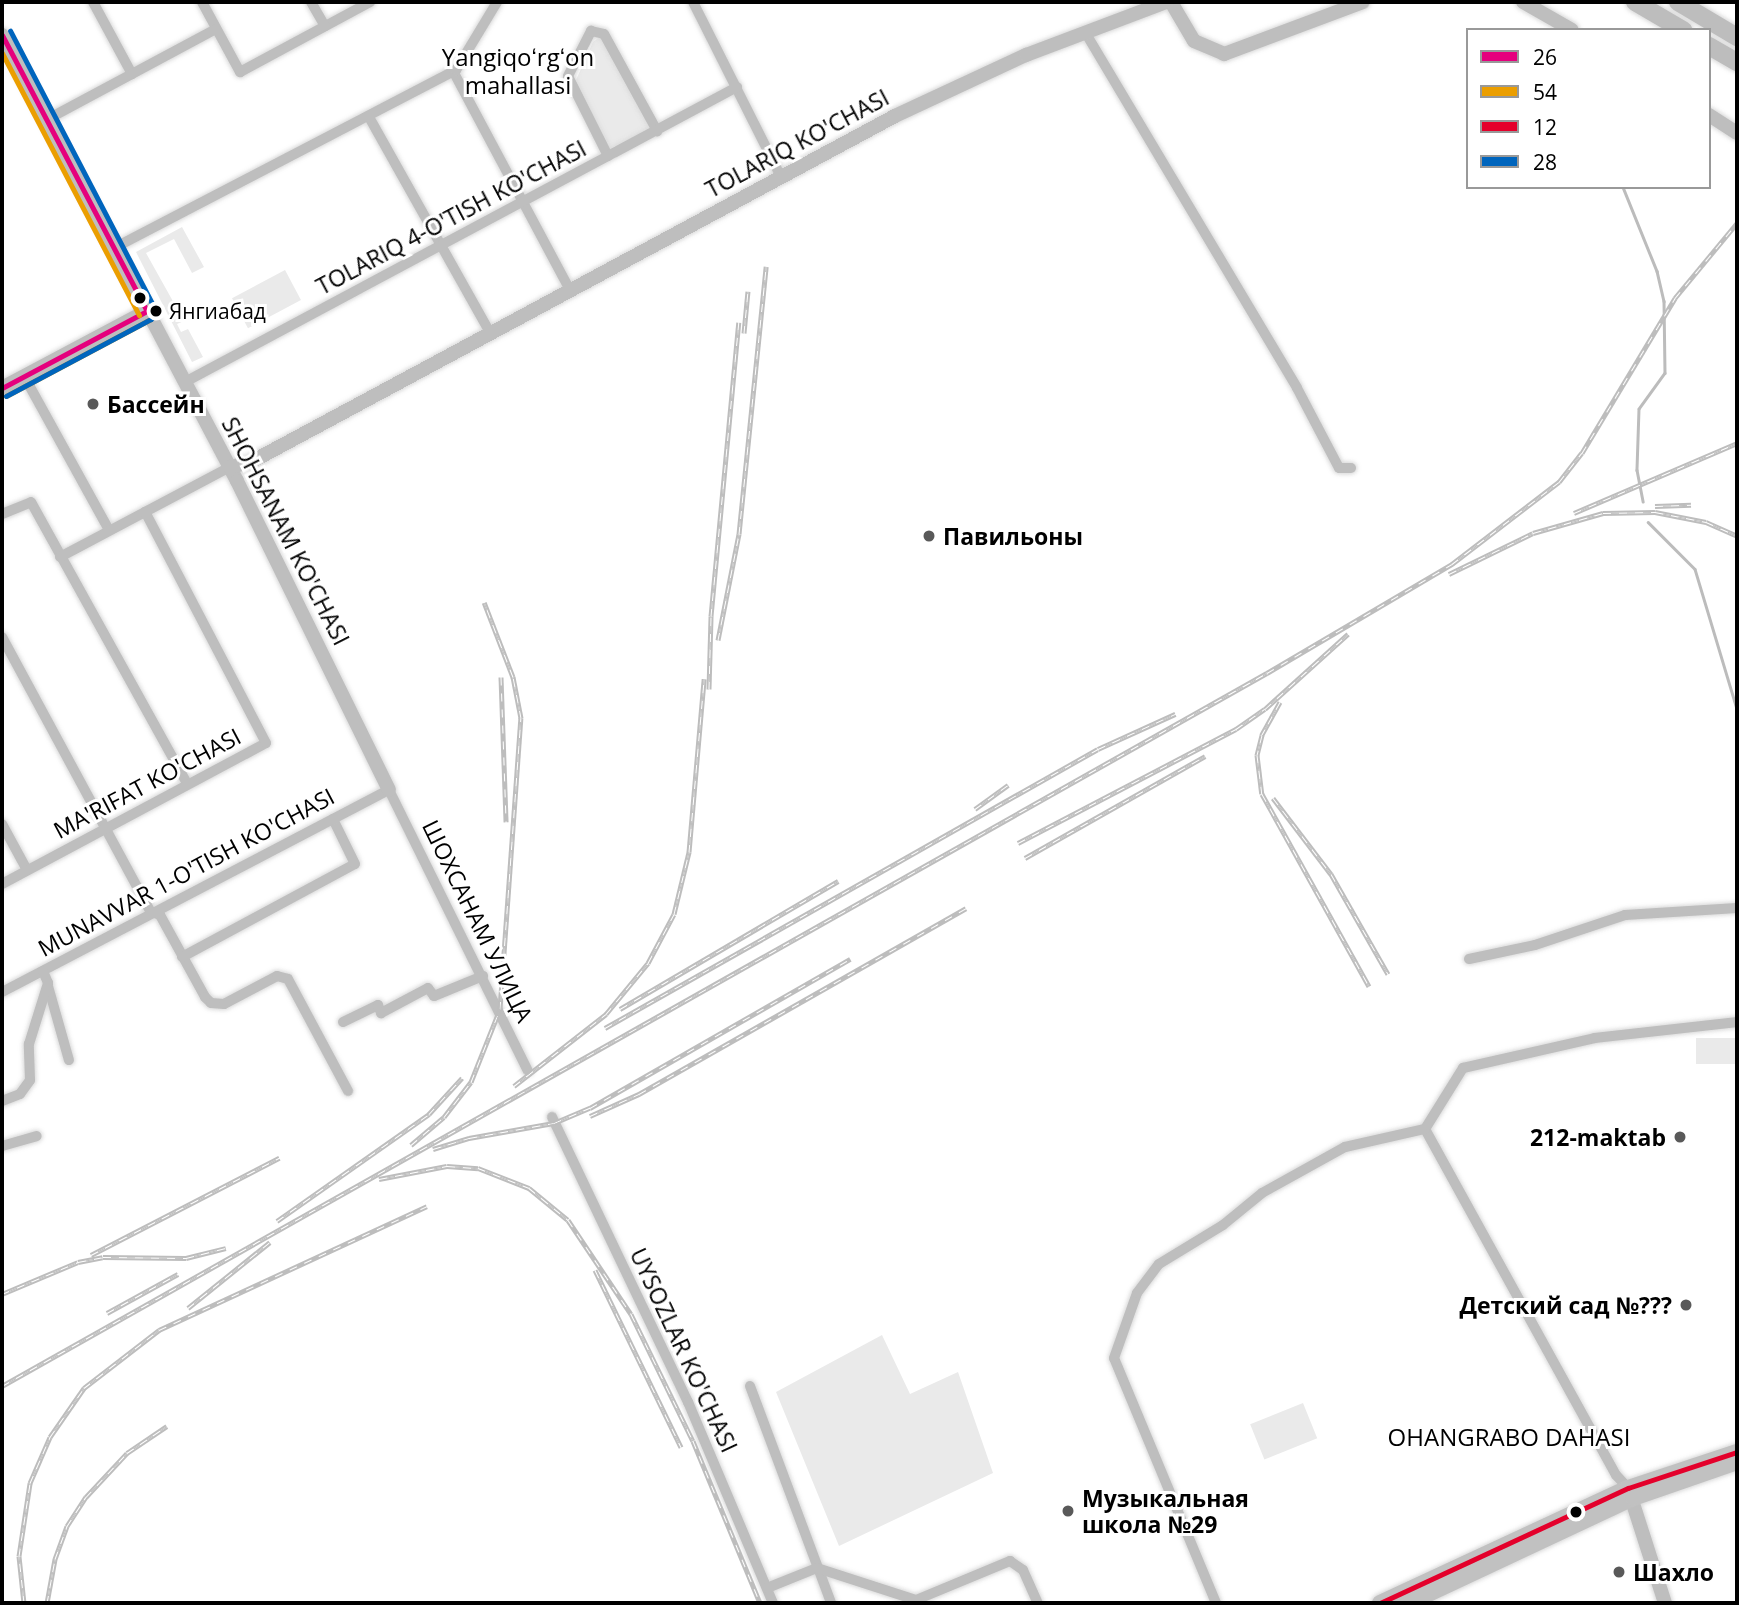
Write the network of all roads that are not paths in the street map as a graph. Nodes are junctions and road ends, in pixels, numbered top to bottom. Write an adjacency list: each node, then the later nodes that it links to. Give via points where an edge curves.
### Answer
1 (93, 2): 24 (street)
2 (202, 2): 17 (street)
3 (311, 2): 14 (street)
4 (370, 2): 14 (street)
5 (497, 2): 23 (street)
6 (693, 2): 25 (street)
7 (1148, 2): 13 (street, TOLARIQ KO'CHASI)
8 (1169, 2): 9 (street, via 1194,41 1224,54); 13 (street, TOLARIQ KO'CHASI)
9 (1363, 2)
10 (1523, 2): 15 (street)
11 (1635, 2): 16 (highway)
12 (1678, 2): 20 (highway)
13 (1136, 13): 18 (street, TOLARIQ KO'CHASI)
14 (325, 26): 17 (street, via 240,72)
15 (1568, 28)
16 (1679, 28)
17 (216, 29): 24 (street)
18 (1085, 32): 32 (street, TOLARIQ KO'CHASI, via 895,116); 43 (street, via 1297,388 1339,468)
19 (2, 34): 28 (street, SHOHSANAM KO'CHASI)
20 (1737, 37)
21 (1711, 47): 22 (highway)
22 (1737, 62)
23 (453, 71): 27 (street); 33 (street)
24 (132, 74): 28 (street)
25 (737, 87): 29 (street, TOLARIQ 4-O'TISH KO'CHASI); 32 (street)
26 (1711, 116): 30 (street)
27 (369, 117): 34 (street); 35 (street)
28 (46, 120): 34 (street, SHOHSANAM KO'CHASI)
29 (657, 131): 31 (street, TOLARIQ 4-O'TISH KO'CHASI); 31 (street, via 604,34 591,31 568,76)
30 (1737, 133)
31 (608, 156): 33 (street, TOLARIQ 4-O'TISH KO'CHASI)
32 (781, 177): 36 (street, TOLARIQ KO'CHASI)
33 (524, 203): 35 (street, TOLARIQ 4-O'TISH KO'CHASI); 36 (street)
34 (114, 248): 37 (street, SHOHSANAM KO'CHASI)
35 (440, 249): 38 (street); 40 (street, TOLARIQ 4-O'TISH KO'CHASI)
36 (569, 288): 38 (street, TOLARIQ KO'CHASI)
37 (147, 311): 39 (street); 40 (street, SHOHSANAM KO'CHASI)
38 (489, 331): 42 (street, TOLARIQ KO'CHASI, via 251,462)
39 (24, 376): 41 (street); 46 (street)
40 (185, 382): 42 (street, SHOHSANAM KO'CHASI)
41 (2, 388)
42 (230, 467): 44 (street, TOLARIQ KO'CHASI); 50 (street, SHOHSANAM KO'CHASI)
43 (1351, 468)
44 (145, 512): 46 (street, TOLARIQ KO'CHASI); 49 (street, MA'RIFAT KO'CHASI, via 266,743)
45 (2, 514): 47 (street, via 30,501)
46 (109, 530): 47 (street, TOLARIQ KO'CHASI)
47 (60, 556): 49 (street)
48 (2, 637): 53 (street)
49 (187, 784): 53 (street, MA'RIFAT KO'CHASI)
50 (389, 790): 51 (street, MUNAVVAR 1-O'TISH KO'CHASI); 61 (street, ШОХСАНАМ УЛИЦА)
51 (333, 819): 57 (street, MUNAVVAR 1-O'TISH KO'CHASI); 58 (street, via 355,864)
52 (2, 824): 54 (street)
53 (106, 828): 54 (street, MA'RIFAT KO'CHASI); 57 (street)
54 (27, 870): 55 (street, MA'RIFAT KO'CHASI)
55 (2, 884)
56 (1737, 908): 59 (street, via 1625,915 1535,945)
57 (150, 911): 58 (street, via 160,915); 60 (street, MUNAVVAR 1-O'TISH KO'CHASI)
58 (182, 957): 68 (street, via 205,997 215,1004 228,1003 277,976 288,979)
59 (1469, 959)
60 (43, 971): 62 (street); 63 (street, MUNAVVAR 1-O'TISH KO'CHASI)
61 (483, 976): 64 (street, via 434,996 428,988 381,1013 378,1006); 67 (street, ШОХСАНАМ УЛИЦА)
62 (48, 983): 66 (street); 69 (street, via 29,1044 28,1086)
63 (2, 992)
64 (344, 1021)
65 (1737, 1022): 71 (street, via 1595,1038 1463,1068)
66 (69, 1060)
67 (528, 1071)
68 (348, 1091)
69 (2, 1101)
70 (552, 1117): 80 (street, UYSOZLAR KO'CHASI, via 688,1402)
71 (1425, 1129): 77 (street); 84 (street, via 1345,1147 1262,1193 1223,1226 1159,1264 1136,1293 1114,1358)
72 (37, 1136): 73 (street)
73 (2, 1146)
74 (750, 1386): 79 (street)
75 (1737, 1452): 77 (main road)
76 (1737, 1462): 77 (main road)
77 (1630, 1493): 78 (main road); 87 (street)
78 (1522, 1545): 85 (main road); 86 (main road)
79 (817, 1568): 80 (street); 82 (street); 83 (street, via 915,1600 1010,1561 1023,1570)
80 (767, 1588): 81 (street, UYSOZLAR KO'CHASI)
81 (773, 1603)
82 (831, 1603)
83 (1038, 1603)
84 (1216, 1603)
85 (1380, 1603)
86 (1409, 1603)
87 (1665, 1603)

